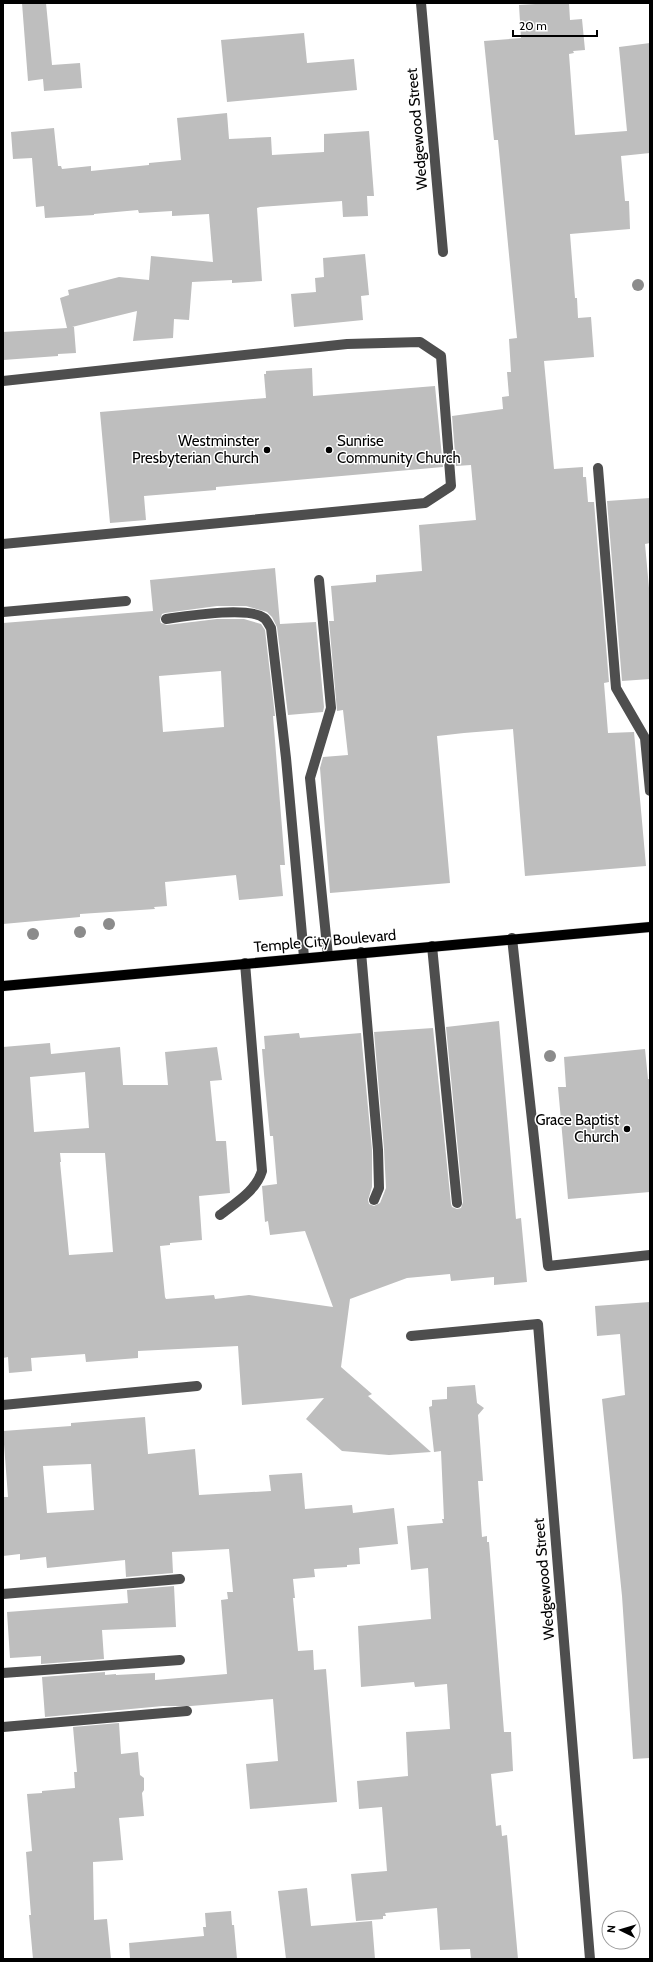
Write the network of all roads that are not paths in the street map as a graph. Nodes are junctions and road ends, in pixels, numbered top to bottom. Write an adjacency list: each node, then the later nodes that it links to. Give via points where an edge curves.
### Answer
1 (421, 3): 2 (street, Wedgewood Street)
2 (443, 252)
3 (3, 381): 5 (street, via 347,344 420,342 441,356 451,486 425,503)
4 (598, 468): 10 (street, via 616,688 645,738)
5 (3, 544)
6 (319, 580): 15 (street, via 331,708 310,778)
7 (126, 601): 8 (street)
8 (3, 612)
9 (166, 618): 16 (street, via 229,612 253,614 264,618 271,628)
10 (650, 791)
11 (650, 927): 12 (main road, Temple City Boulevard)
12 (512, 938): 13 (main road, Temple City Boulevard); 22 (street, via 548,1266)
13 (432, 946): 14 (main road, Temple City Boulevard); 20 (street)
14 (361, 952): 15 (main road, Temple City Boulevard); 19 (street, via 378,1150 379,1188)
15 (328, 956): 16 (main road, Temple City Boulevard)
16 (304, 957): 17 (main road, Temple City Boulevard)
17 (245, 963): 18 (main road, Temple City Boulevard); 21 (street, via 262,1172 254,1187)
18 (3, 986)
19 (374, 1200)
20 (457, 1203)
21 (220, 1216)
22 (650, 1255)
23 (410, 1336): 32 (street, Wedgewood Street, via 538,1324)
24 (197, 1386): 25 (street)
25 (3, 1406)
26 (180, 1579): 27 (street)
27 (3, 1594)
28 (180, 1660): 29 (street)
29 (3, 1673)
30 (186, 1711): 31 (street)
31 (3, 1727)
32 (590, 1959)

